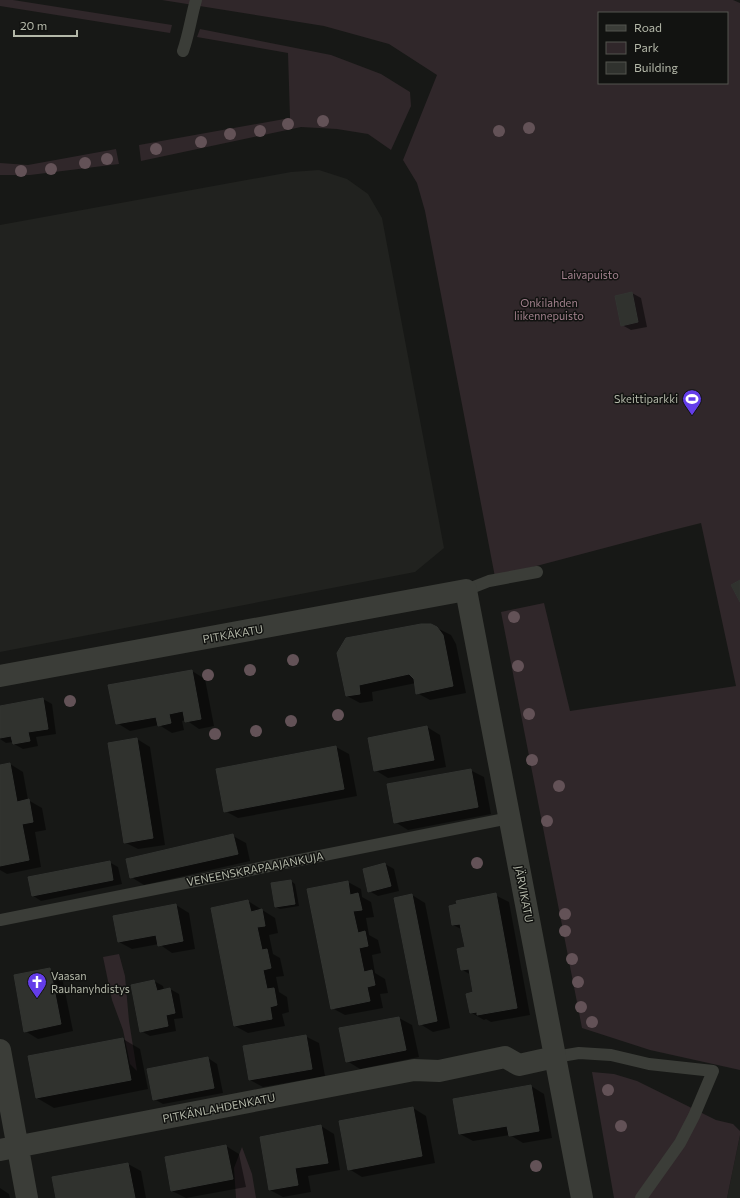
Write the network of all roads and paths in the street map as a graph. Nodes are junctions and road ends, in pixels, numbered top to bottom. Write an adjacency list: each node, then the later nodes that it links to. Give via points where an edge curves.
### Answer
1 (196, 0): 2 (lane)
2 (183, 51)
3 (537, 572): 4 (lane, via 490,581)
4 (466, 590): 5 (street, PITKÄKATU); 6 (street, JÄRVIKATU)
5 (0, 676)
6 (510, 818): 7 (lane, VENEENSKRAPAAJANKUJA); 9 (street, JÄRVIKATU)
7 (0, 920)
8 (0, 1050): 10 (street)
9 (555, 1057): 10 (street, PITKÄNLAHDENKATU, via 519,1065 505,1057 438,1071 414,1070); 12 (street, JÄRVIKATU); 13 (lane, via 579,1053 611,1055 649,1064 713,1071 680,1143)
10 (9, 1148): 11 (street)
11 (27, 1198)
12 (582, 1198)
13 (641, 1198)

